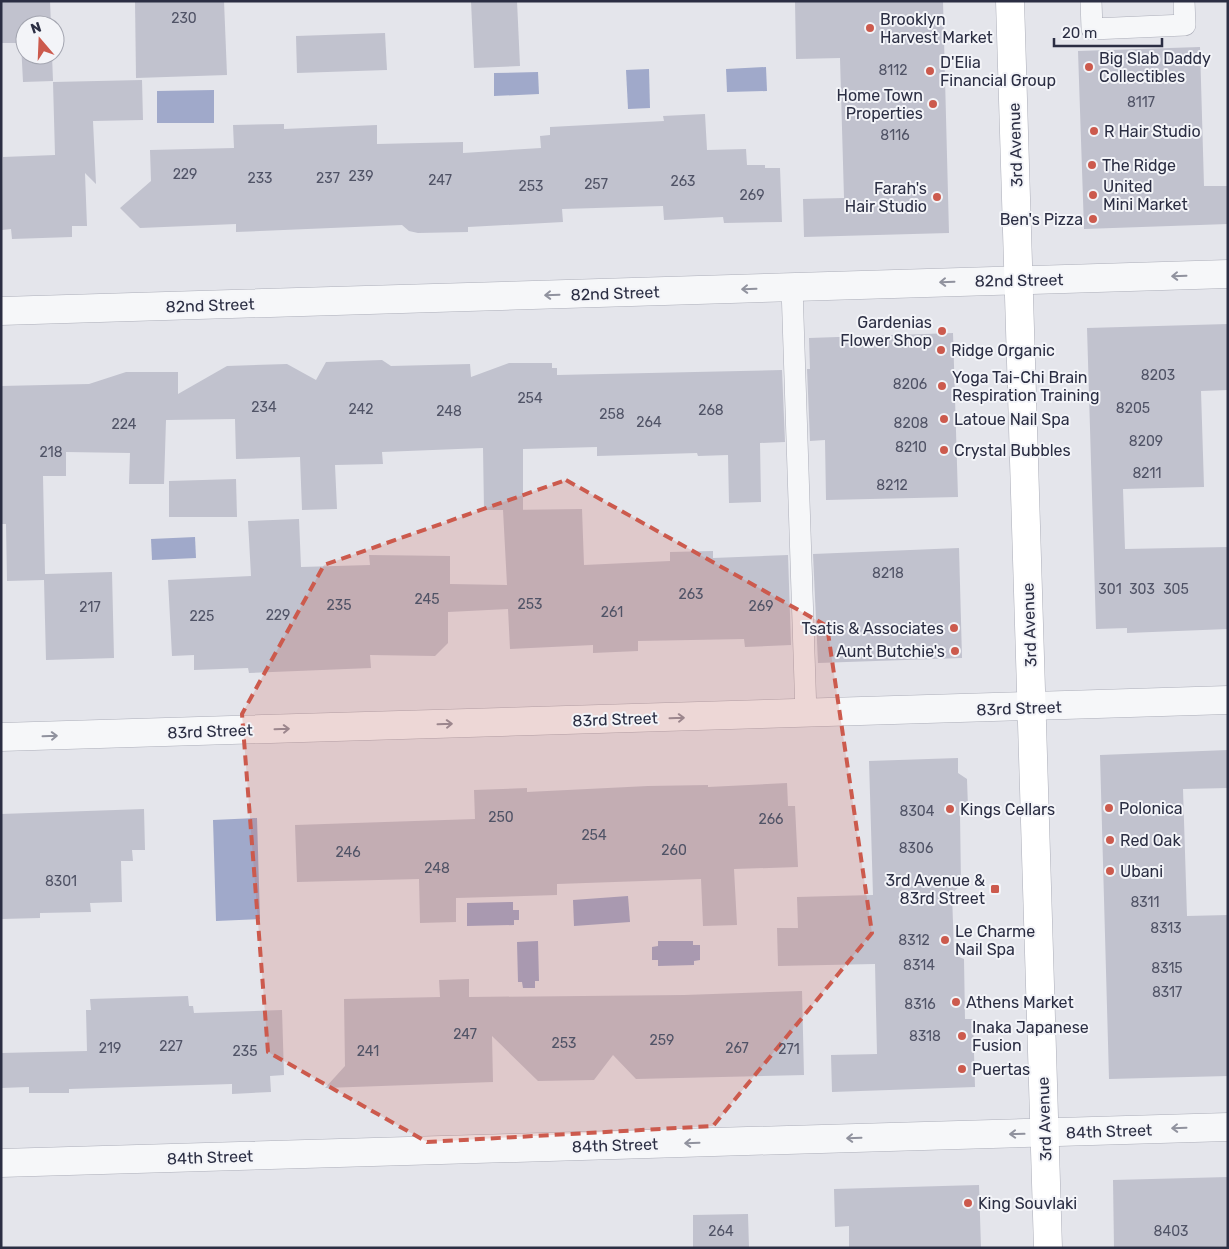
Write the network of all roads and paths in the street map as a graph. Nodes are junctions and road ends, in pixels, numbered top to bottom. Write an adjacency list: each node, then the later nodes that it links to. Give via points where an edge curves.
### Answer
1 (1010, 1): 5 (street, 3rd Avenue)
2 (1091, 1): 3 (lane, via 1092,29 1185,25)
3 (1184, 1)
4 (1228, 274): 5 (street, 82nd Street, one-way to 5)
5 (1019, 280): 6 (street, 82nd Street, one-way to 6); 9 (street, 3rd Avenue)
6 (792, 288): 7 (street, 82nd Street, one-way to 7); 10 (lane)
7 (1, 311)
8 (1228, 700): 9 (street, 83rd Street)
9 (1032, 707): 10 (street, 83rd Street); 13 (street, 3rd Avenue)
10 (806, 714): 11 (street, 83rd Street, one-way to 10)
11 (1, 738)
12 (1228, 1127): 13 (street, 84th Street, one-way to 13)
13 (1045, 1133): 14 (street, 84th Street, one-way to 14); 15 (street, 3rd Avenue)
14 (1, 1163)
15 (1048, 1248)

